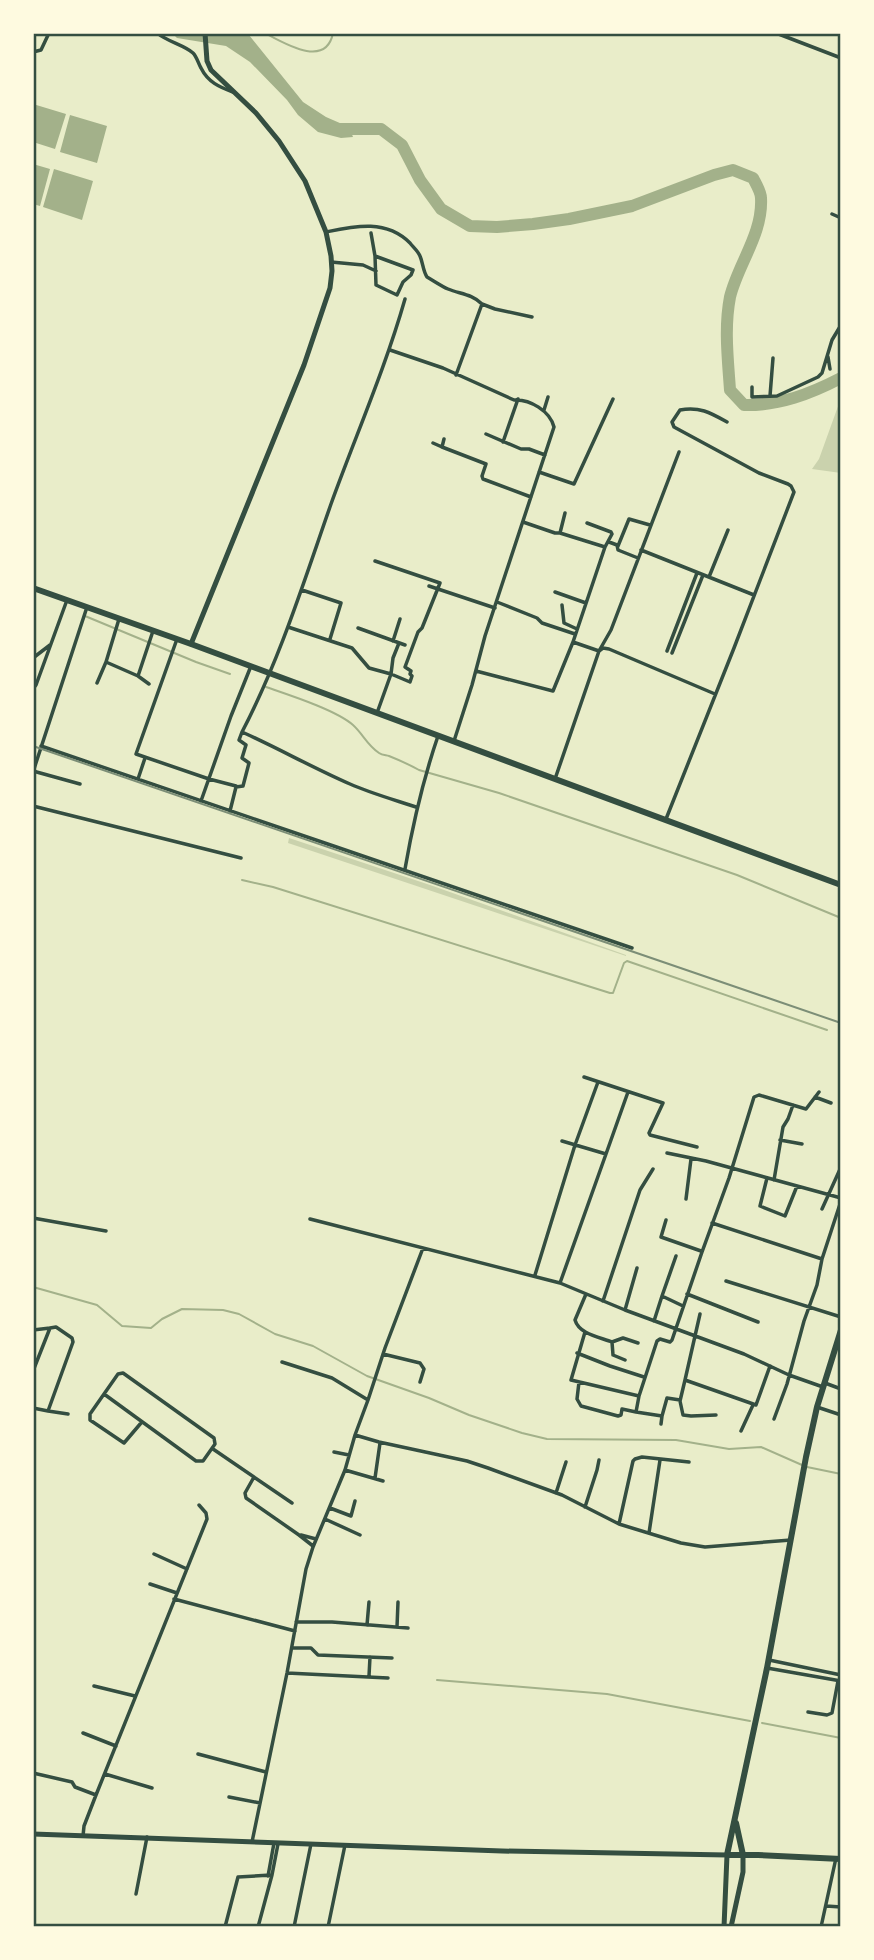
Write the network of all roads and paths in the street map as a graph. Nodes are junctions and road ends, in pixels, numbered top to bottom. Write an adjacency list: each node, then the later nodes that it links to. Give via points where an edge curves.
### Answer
1 (49, 33): 5 (street, via 41,50)
2 (157, 33): 7 (street, via 190,51 207,77)
3 (205, 33): 7 (main road, via 211,70)
4 (776, 33): 6 (street)
5 (33, 52)
6 (841, 58)
7 (234, 93): 10 (main road, via 256,113 292,160)
8 (832, 214): 9 (street)
9 (841, 218)
10 (326, 232): 13 (main road); 18 (street, via 369,226 394,232 419,255 427,277)
11 (371, 233): 12 (street)
12 (375, 256): 14 (street); 16 (street, via 412,270 397,295 376,285)
13 (331, 262): 15 (street); 79 (main road, via 330,288 304,365)
14 (376, 262): 15 (street); 16 (street)
15 (363, 265): 16 (street)
16 (376, 271)
17 (405, 299): 21 (street)
18 (482, 304): 19 (street); 25 (street)
19 (532, 317)
20 (841, 325): 22 (street)
21 (390, 350): 25 (street); 59 (street)
22 (827, 355): 24 (street); 27 (street, via 818,377)
23 (773, 358): 27 (street)
24 (830, 369)
25 (456, 374): 29 (street)
26 (752, 387): 27 (street, via 752,397)
27 (770, 396)
28 (548, 397): 31 (street)
29 (518, 399): 31 (street); 35 (street)
30 (613, 399): 40 (street, via 574,484)
31 (544, 410): 39 (street, via 554,427)
32 (727, 422): 61 (street, via 697,409 680,410 672,422 726,457 781,480 794,492)
33 (486, 434): 35 (street)
34 (444, 439): 37 (street)
35 (503, 442): 39 (street)
36 (433, 443): 37 (street)
37 (442, 447): 41 (street, via 485,462 483,479)
38 (678, 452): 45 (street)
39 (545, 455): 40 (street)
40 (539, 472): 41 (street)
41 (531, 497): 43 (street)
42 (565, 513): 47 (street)
43 (523, 522): 47 (street); 64 (street)
44 (587, 523): 48 (street, via 611,532)
45 (650, 525): 49 (street, via 629,519); 51 (street)
46 (727, 530): 55 (street)
47 (560, 533): 50 (street)
48 (609, 542): 49 (street); 50 (street)
49 (618, 546): 52 (street)
50 (605, 547): 63 (street)
51 (641, 550): 52 (street); 54 (street)
52 (638, 558): 81 (street, via 611,630)
53 (375, 561): 58 (street, via 438,581)
54 (700, 574): 55 (street); 82 (street); 83 (street)
55 (709, 577): 61 (street)
56 (429, 586): 58 (street)
57 (33, 588): 62 (highway)
58 (438, 589): 64 (street); 89 (street, via 405,667 411,671 411,681)
59 (302, 590): 69 (street); 74 (street, via 341,603)
60 (555, 592): 63 (street)
61 (754, 595): 94 (street)
62 (67, 600): 66 (highway); 77 (street)
63 (586, 603): 72 (street)
64 (496, 605): 72 (street); 87 (street)
65 (562, 605): 72 (street, via 564,623)
66 (87, 607): 68 (highway); 99 (street)
67 (401, 619): 75 (street)
68 (118, 623): 71 (highway); 85 (street)
69 (288, 627): 74 (street); 88 (street)
70 (358, 628): 75 (street)
71 (153, 631): 73 (highway); 90 (street)
72 (576, 631): 76 (street)
73 (177, 639): 79 (highway); 100 (street, via 136,754)
74 (330, 639): 89 (street, via 352,648 371,669)
75 (393, 641): 78 (street)
76 (573, 642): 81 (street); 87 (street, via 553,691)
77 (51, 643): 84 (street); 93 (street)
78 (399, 643): 80 (street); 89 (street)
79 (191, 644): 86 (highway)
80 (405, 645)
81 (598, 651): 94 (street, via 609,649); 104 (street)
82 (667, 651)
83 (672, 653)
84 (33, 659)
85 (106, 662): 90 (street); 91 (street)
86 (251, 666): 88 (highway); 103 (street)
87 (476, 671): 98 (street)
88 (271, 673): 95 (highway); 96 (street)
89 (391, 674): 95 (street)
90 (138, 676): 92 (street)
91 (97, 683)
92 (149, 684)
93 (33, 689)
94 (715, 694): 111 (street)
95 (377, 713): 97 (highway)
96 (242, 732): 106 (street, via 239,740 246,745 242,758 249,763 243,786); 109 (street, via 353,786)
97 (438, 736): 98 (highway); 109 (street)
98 (453, 741): 104 (highway)
99 (41, 746): 101 (street); 102 (street)
100 (145, 758): 102 (street); 103 (street)
101 (33, 772): 105 (street)
102 (137, 779): 107 (street)
103 (209, 779): 106 (street); 107 (street)
104 (555, 779): 111 (highway)
105 (80, 784)
106 (236, 786): 110 (street)
107 (201, 801): 110 (street)
108 (33, 806): 112 (street)
109 (416, 807): 113 (street)
110 (230, 811): 113 (street)
111 (666, 819): 114 (highway)
112 (241, 858)
113 (405, 869): 115 (street)
114 (841, 884)
115 (632, 948)
116 (584, 1077): 117 (street)
117 (598, 1082): 118 (street); 126 (street)
118 (628, 1092): 127 (street, via 663,1104 650,1135); 129 (street)
119 (819, 1092): 120 (street)
120 (815, 1097): 121 (street); 122 (street, via 806,1109)
121 (831, 1103)
122 (793, 1105): 123 (street); 132 (street, via 754,1097)
123 (780, 1140): 125 (street); 135 (street)
124 (562, 1141): 126 (street)
125 (802, 1144)
126 (575, 1145): 129 (street); 151 (street)
127 (697, 1147)
128 (667, 1153): 130 (street)
129 (606, 1154): 153 (street)
130 (692, 1158): 132 (street); 138 (street)
131 (841, 1167): 137 (street)
132 (732, 1168): 134 (street); 144 (street)
133 (653, 1169): 157 (street, via 639,1190)
134 (767, 1178): 135 (street); 136 (street, via 760,1205 784,1215)
135 (774, 1180): 136 (street)
136 (797, 1186): 137 (street)
137 (828, 1194): 139 (street); 140 (street)
138 (686, 1199)
139 (841, 1199): 149 (street)
140 (822, 1209)
141 (33, 1219): 145 (street)
142 (310, 1219): 146 (street)
143 (666, 1220): 147 (street, via 661,1237)
144 (712, 1223): 147 (street); 149 (street)
145 (106, 1231)
146 (423, 1248): 151 (street); 175 (street)
147 (702, 1252): 155 (street)
148 (676, 1256): 156 (street)
149 (822, 1259): 159 (street)
150 (637, 1268): 160 (street)
151 (535, 1275): 153 (street)
152 (726, 1281): 159 (street)
153 (561, 1283): 154 (street)
154 (586, 1294): 157 (street); 169 (street, via 575,1320)
155 (687, 1294): 158 (street); 164 (street)
156 (662, 1296): 158 (street); 163 (street)
157 (603, 1301): 160 (street)
158 (683, 1306): 166 (street)
159 (810, 1306): 162 (street); 180 (street)
160 (625, 1310): 163 (street)
161 (700, 1314): 170 (street)
162 (841, 1317)
163 (654, 1321): 166 (street)
164 (758, 1322)
165 (50, 1328): 167 (street); 179 (street); 194 (street, via 56,1327 73,1342)
166 (675, 1329): 170 (street); 181 (street, via 671,1342 657,1341)
167 (33, 1330)
168 (841, 1330): 173 (highway)
169 (584, 1332): 171 (street); 174 (street)
170 (695, 1337): 178 (street); 182 (street)
171 (612, 1342): 172 (street, via 623,1338); 176 (street, via 614,1356)
172 (638, 1343)
173 (838, 1345): 185 (highway)
174 (577, 1353): 181 (street); 184 (street, via 570,1378)
175 (383, 1354): 183 (street, via 420,1363 424,1369); 190 (street)
176 (625, 1360)
177 (282, 1362): 190 (street, via 332,1378)
178 (770, 1366): 180 (street); 191 (street)
179 (33, 1371)
180 (789, 1375): 185 (street); 200 (street)
181 (645, 1377): 188 (street)
182 (685, 1380): 189 (street); 191 (street)
183 (420, 1382)
184 (579, 1382): 188 (street); 195 (street, via 581,1406 618,1416 622,1409)
185 (824, 1385): 186 (street); 192 (highway)
186 (841, 1389)
187 (104, 1394): 201 (street); 201 (street, via 90,1420 124,1443); 206 (street, via 123,1373 214,1438)
188 (639, 1396): 195 (street)
189 (680, 1399): 197 (street, via 685,1416); 199 (street, via 667,1398)
190 (368, 1400): 204 (street)
191 (754, 1405): 203 (street)
192 (817, 1407): 198 (street); 229 (highway)
193 (33, 1408): 194 (street)
194 (48, 1411): 196 (street)
195 (636, 1412): 199 (street)
196 (68, 1414)
197 (716, 1415)
198 (841, 1415)
199 (662, 1416): 202 (street)
200 (774, 1419)
201 (141, 1422): 206 (street, via 199,1462)
202 (661, 1424)
203 (741, 1431)
204 (355, 1435): 205 (street); 208 (street)
205 (380, 1443): 215 (street); 217 (street, via 467,1461)
206 (212, 1448): 214 (street)
207 (334, 1452): 208 (street)
208 (349, 1455): 213 (street)
209 (598, 1460): 221 (street)
210 (660, 1460): 212 (street); 224 (street, via 642,1457 633,1461); 225 (street)
211 (566, 1462): 217 (street)
212 (690, 1462)
213 (345, 1470): 215 (street); 222 (street)
214 (254, 1477): 219 (street); 226 (street, via 246,1498)
215 (374, 1478): 216 (street)
216 (383, 1481)
217 (556, 1493): 221 (street)
218 (355, 1501): 222 (street, via 351,1516)
219 (292, 1503)
220 (199, 1505): 232 (street, via 207,1518)
221 (585, 1507): 224 (street)
222 (330, 1508): 223 (street)
223 (325, 1519): 227 (street); 228 (street)
224 (619, 1524): 225 (street)
225 (649, 1533): 229 (street, via 705,1547)
226 (299, 1535): 228 (street); 230 (street)
227 (360, 1535)
228 (316, 1539): 230 (street)
229 (791, 1540): 246 (highway)
230 (313, 1546): 238 (street)
231 (154, 1554): 232 (street)
232 (187, 1569): 234 (street)
233 (150, 1584): 234 (street)
234 (177, 1593): 235 (street)
235 (174, 1599): 242 (street); 253 (street)
236 (369, 1602): 239 (street)
237 (398, 1602): 240 (street)
238 (296, 1622): 239 (street); 242 (street)
239 (367, 1625): 240 (street)
240 (397, 1627): 241 (street)
241 (408, 1628)
242 (295, 1631): 243 (street)
243 (292, 1648): 244 (street, via 312,1648 318,1655); 247 (street)
244 (370, 1657): 245 (street); 249 (street)
245 (393, 1658)
246 (768, 1664): 248 (street); 251 (street); 265 (highway)
247 (287, 1673): 249 (street); 258 (street)
248 (840, 1674): 251 (street)
249 (369, 1677): 250 (street)
250 (388, 1678)
251 (840, 1681): 254 (street, via 832,1713)
252 (94, 1686): 253 (street)
253 (135, 1696): 256 (street)
254 (808, 1712)
255 (83, 1733): 256 (street)
256 (116, 1746): 260 (street)
257 (198, 1754): 258 (street)
258 (266, 1772): 264 (street)
259 (33, 1773): 262 (street, via 72,1782)
260 (105, 1774): 261 (street); 262 (street)
261 (152, 1788)
262 (96, 1795): 267 (street)
263 (229, 1797): 264 (street)
264 (260, 1803): 269 (street)
265 (735, 1821): 273 (highway); 274 (highway)
266 (33, 1834): 267 (main road)
267 (83, 1836): 268 (main road)
268 (147, 1838): 269 (main road); 277 (street)
269 (252, 1842): 270 (main road)
270 (276, 1843): 271 (main road); 276 (street)
271 (311, 1843): 272 (main road); 282 (street)
272 (345, 1845): 273 (main road); 283 (street)
273 (727, 1855): 274 (highway); 284 (main road)
274 (743, 1855): 275 (highway); 285 (main road)
275 (839, 1859): 278 (street)
276 (270, 1875): 280 (street, via 239,1877); 281 (street)
277 (136, 1894)
278 (826, 1906): 279 (street); 286 (street)
279 (841, 1907)
280 (225, 1927)
281 (258, 1927)
282 (294, 1927)
283 (328, 1927)
284 (724, 1927)
285 (731, 1927)
286 (821, 1927)

